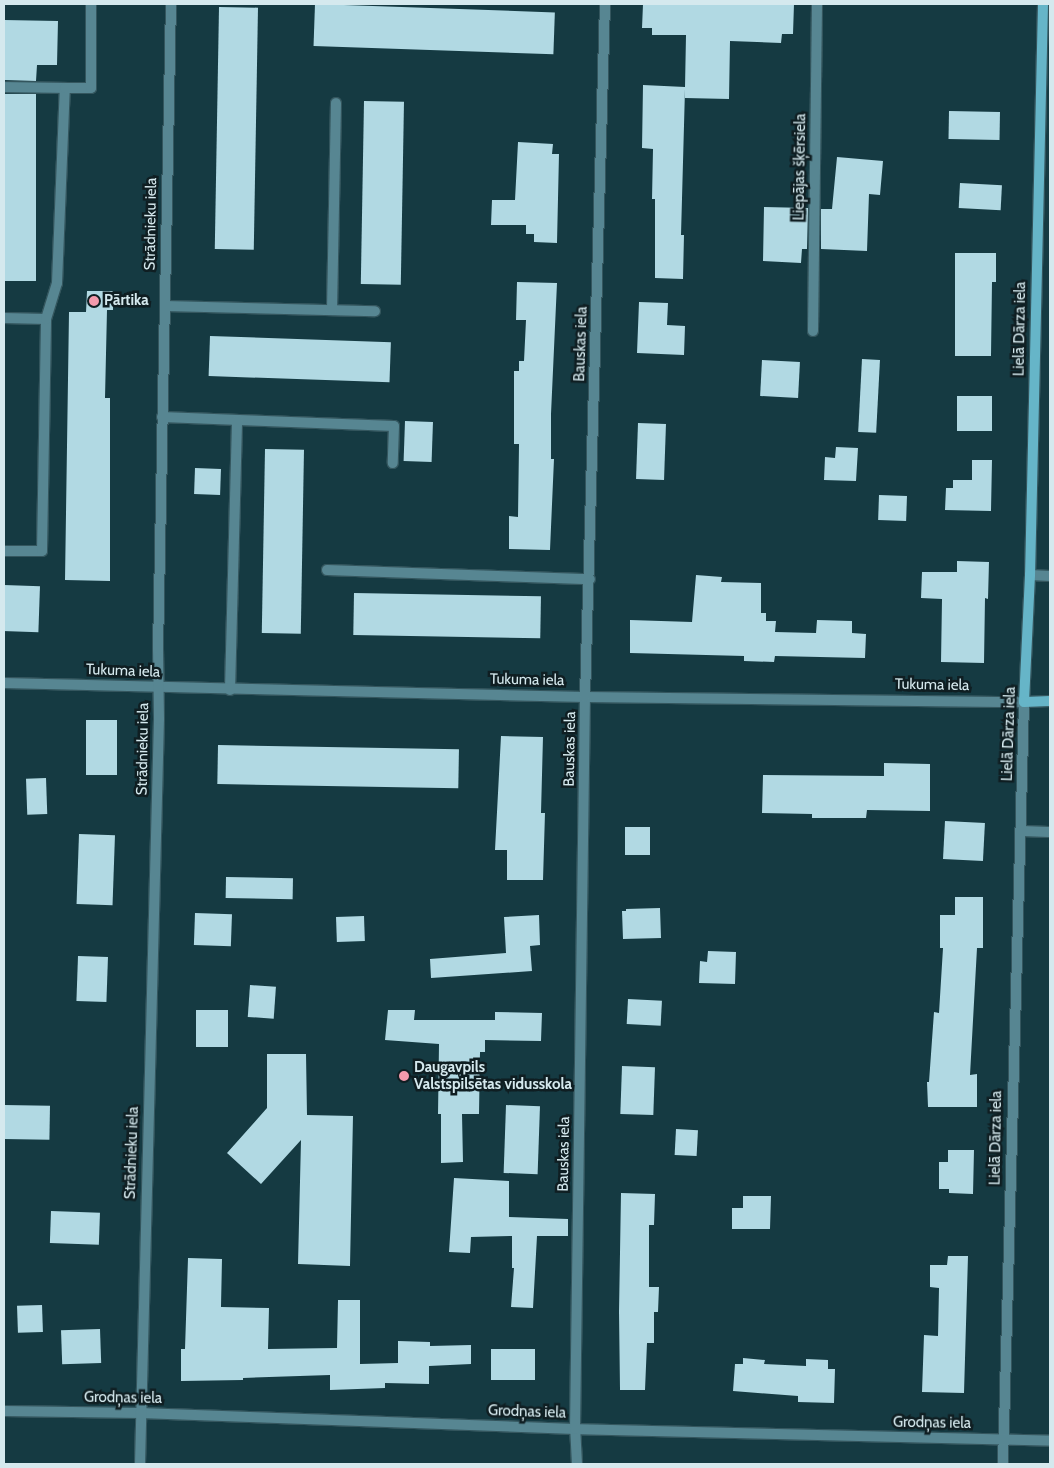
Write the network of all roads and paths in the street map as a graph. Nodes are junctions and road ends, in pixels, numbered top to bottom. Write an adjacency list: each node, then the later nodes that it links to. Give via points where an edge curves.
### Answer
1 (91, 4): 7 (street, via 91,88)
2 (171, 4): 9 (street, Strādnieku iela)
3 (606, 4): 22 (street, Bauskas iela)
4 (817, 4): 14 (street, Liepājas šķērsiela)
5 (1043, 4): 20 (street, Lielā Dārza iela)
6 (4, 87): 7 (street)
7 (65, 88): 13 (street, via 57,284)
8 (336, 103): 10 (street)
9 (165, 306): 10 (street); 15 (street, Strādnieku iela)
10 (332, 310): 11 (street)
11 (375, 310)
12 (4, 318): 13 (street)
13 (46, 319): 18 (street, via 42,551)
14 (813, 331)
15 (162, 418): 16 (street); 24 (street, Strādnieku iela)
16 (237, 420): 17 (street, via 394,426); 25 (street)
17 (393, 463)
18 (4, 551)
19 (327, 570): 22 (street)
20 (1030, 575): 21 (street); 28 (street, Lielā Dārza iela)
21 (1050, 576)
22 (590, 579): 26 (street, Bauskas iela)
23 (4, 683): 24 (street, Tukuma iela)
24 (159, 687): 25 (street, Tukuma iela); 32 (street, Strādnieku iela)
25 (230, 690): 26 (street, Tukuma iela)
26 (586, 697): 28 (street, Tukuma iela); 33 (street, Bauskas iela)
27 (1050, 701): 28 (street, Tukuma iela)
28 (1024, 702): 29 (street, Lielā Dārza iela)
29 (1021, 831): 30 (street); 34 (street, Lielā Dārza iela)
30 (1050, 832)
31 (4, 1411): 32 (street, Grodņas iela)
32 (140, 1413): 33 (street, Grodņas iela); 36 (street, Strādnieku iela)
33 (575, 1429): 34 (street, Grodņas iela); 37 (street, Bauskas iela)
34 (1004, 1440): 35 (street, Grodņas iela); 38 (street, Lielā Dārza iela)
35 (1050, 1441)
36 (140, 1464)
37 (577, 1464)
38 (1003, 1464)

